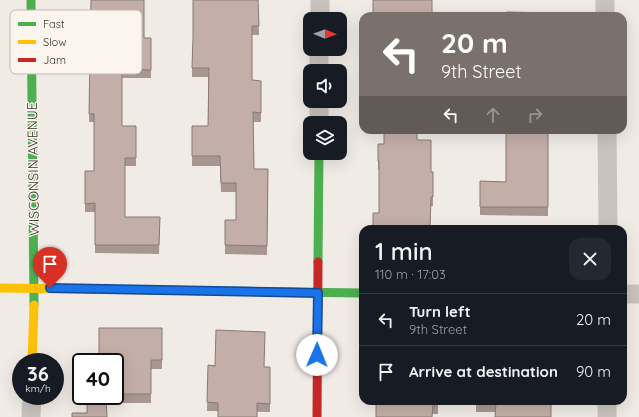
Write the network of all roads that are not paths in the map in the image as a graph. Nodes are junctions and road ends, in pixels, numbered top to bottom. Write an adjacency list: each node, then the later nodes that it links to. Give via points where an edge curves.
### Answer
1 (31, 0): 4 (street, WISCONSIN AVENUE)
2 (320, 0): 5 (street)
3 (605, 0): 6 (street)
4 (31, 10)
5 (320, 12)
6 (605, 12)
7 (32, 74): 12 (street, WISCONSIN AVENUE)
8 (607, 134): 10 (street)
9 (319, 160): 13 (street)
10 (608, 225)
11 (0, 288): 12 (street)
12 (34, 288): 13 (street); 17 (street, WISCONSIN AVENUE)
13 (318, 293): 14 (street); 21 (street)
14 (359, 293)
15 (627, 294): 16 (street)
16 (639, 294)
17 (32, 353)
18 (32, 405): 20 (street)
19 (607, 405): 22 (street)
20 (31, 417)
21 (317, 417)
22 (607, 417)

